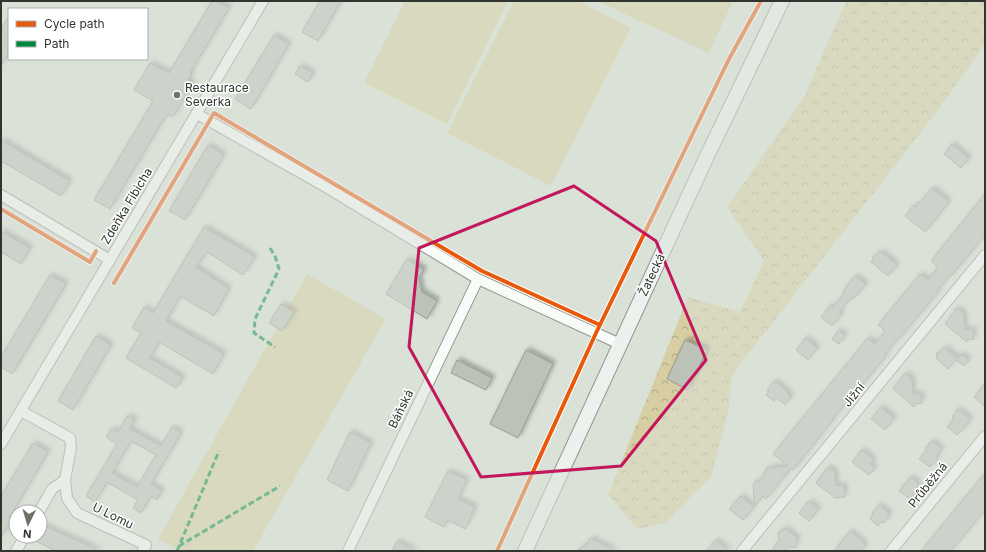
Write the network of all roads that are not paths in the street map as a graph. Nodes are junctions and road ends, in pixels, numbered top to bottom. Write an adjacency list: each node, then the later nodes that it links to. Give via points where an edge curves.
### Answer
1 (264, 1): 3 (street, Zdeňka Fibicha)
2 (782, 1): 8 (street, Žatecká)
3 (197, 114): 6 (street, Zdeňka Fibicha); 7 (street)
4 (1, 195): 6 (street)
5 (985, 255): 17 (street, Jižní)
6 (110, 260): 9 (street, Zdeňka Fibicha)
7 (478, 279): 8 (street); 15 (street, Báňská)
8 (620, 344): 16 (street, Žatecká)
9 (21, 411): 11 (street, Zdeňka Fibicha); 12 (street, U Lomu, via 70,438 71,447)
10 (985, 436): 18 (street, Průběžná)
11 (1, 444)
12 (65, 480): 13 (street, via 52,489); 14 (street, U Lomu, via 67,498 77,513 146,546)
13 (44, 504)
14 (143, 551)
15 (348, 551)
16 (525, 551)
17 (742, 551)
18 (891, 551)

